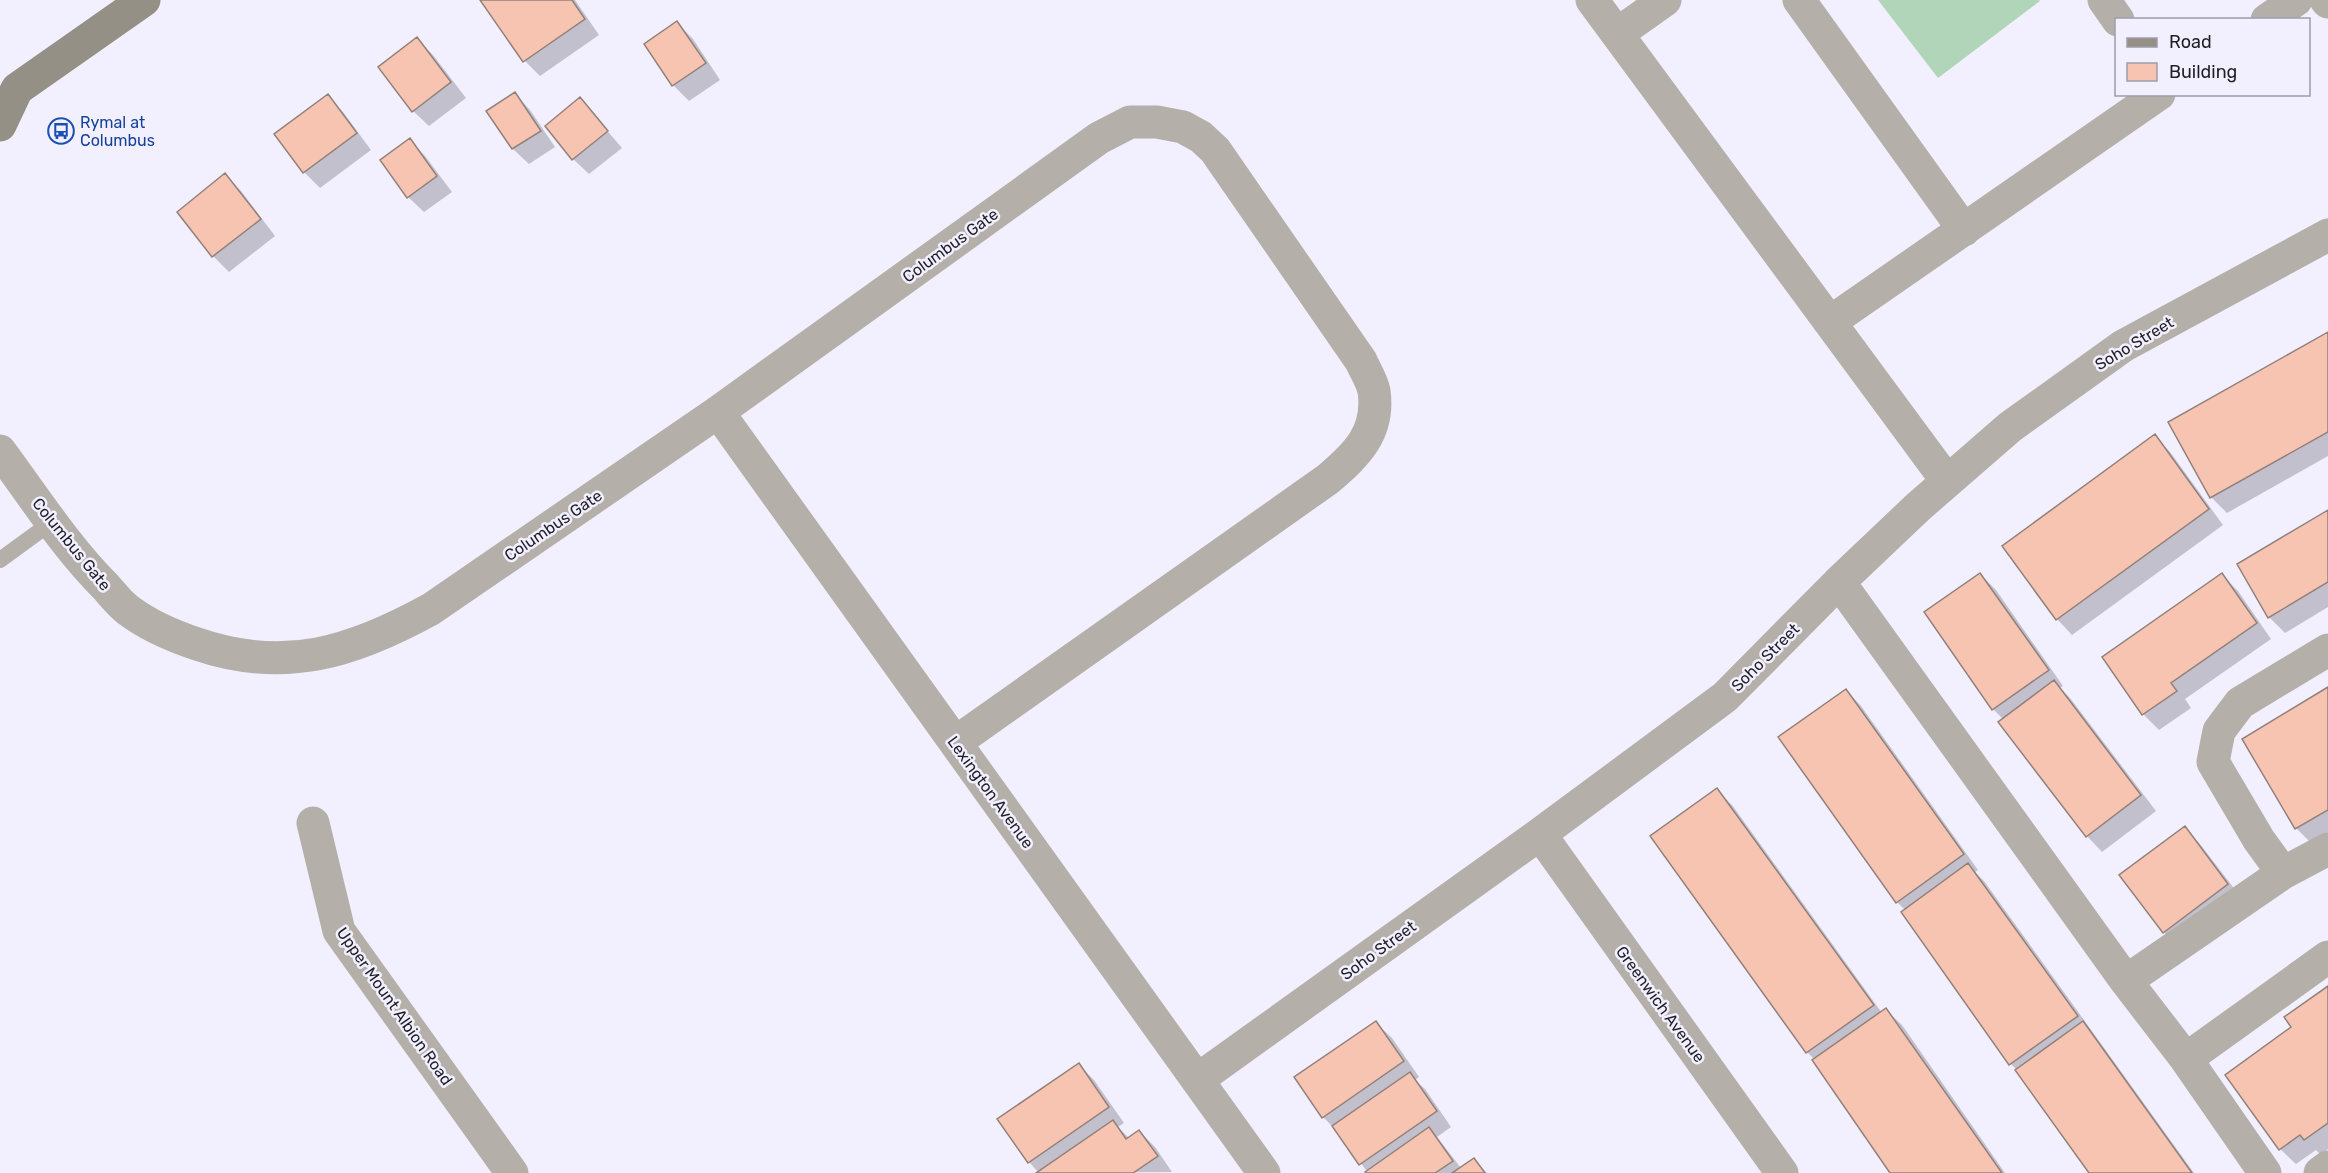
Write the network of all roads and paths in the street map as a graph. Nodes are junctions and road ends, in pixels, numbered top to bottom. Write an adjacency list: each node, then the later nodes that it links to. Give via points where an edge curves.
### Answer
1 (144, 0): 10 (main road)
2 (1592, 0): 9 (street)
3 (1665, 0): 9 (street)
4 (1799, 0): 13 (street)
5 (2104, 0): 7 (street)
6 (2295, 0): 8 (street)
7 (2117, 18)
8 (2270, 18)
9 (1617, 34): 15 (street)
10 (9, 90): 12 (main road)
11 (2156, 96): 13 (street)
12 (0, 125)
13 (1964, 230): 15 (street)
14 (2328, 235): 18 (street, Soho Street, via 2123,346 2010,427)
15 (1830, 322): 18 (street)
16 (718, 412): 19 (street, Columbus Gate, via 431,609 390,632 348,648 304,657 268,659 225,652 169,634 128,610 89,570); 23 (street, Lexington Avenue); 23 (street, Columbus Gate, via 1099,138 1130,122 1157,122 1184,127 1215,150 1361,361 1374,390 1374,415 1366,440 1328,479)
17 (0, 451): 19 (street, Columbus Gate)
18 (1947, 481): 21 (street, Soho Street)
19 (52, 522): 20 (lane)
20 (0, 560)
21 (1839, 582): 25 (street, Soho Street, via 1725,697); 29 (street)
22 (2328, 650): 27 (street, via 2240,703 2219,731 2213,762)
23 (956, 742): 31 (street, Lexington Avenue)
24 (313, 823): 33 (street, Upper Mount Albion Road, via 339,931)
25 (1540, 834): 31 (street, Soho Street); 35 (street, Greenwich Avenue)
26 (2328, 849): 27 (street)
27 (2283, 873): 29 (street)
28 (2328, 957): 30 (street)
29 (2126, 981): 30 (street)
30 (2186, 1059): 36 (street)
31 (1197, 1080): 34 (street, Lexington Avenue)
32 (2328, 1167): 37 (street)
33 (512, 1173)
34 (1264, 1173)
35 (1782, 1173)
36 (2265, 1173)
37 (2320, 1173)

